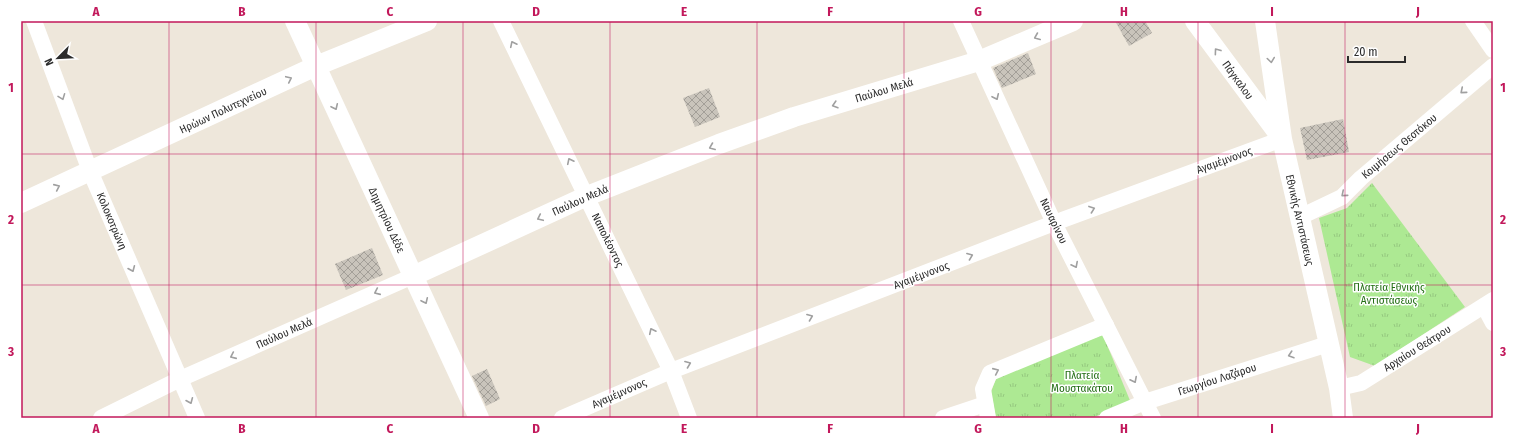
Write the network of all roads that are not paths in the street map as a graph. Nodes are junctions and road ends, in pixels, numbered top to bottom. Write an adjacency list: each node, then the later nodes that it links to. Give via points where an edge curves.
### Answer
1 (34, 21): 15 (street, Κολοκοτρώνη, one-way to 15)
2 (295, 21): 12 (street, Δημητρίου Δέδε)
3 (427, 21): 12 (street, Ηρώων Πολυτεχνείου)
4 (501, 21): 16 (street, Ναπολέοντος, one-way to 4)
5 (961, 21): 11 (street, Ναυαρίνου)
6 (1073, 21): 11 (street, Παύλου Μελά, one-way to 11)
7 (1195, 21): 14 (street, Πάγκαλου, one-way to 7)
8 (1266, 21): 14 (street, Εθνικής Αντιστάσεως, one-way to 14)
9 (1473, 21): 10 (street)
10 (1493, 50)
11 (979, 61): 16 (street, Παύλου Μελά, one-way to 16, via 794,117); 19 (street, Ναυαρίνου, one-way to 19)
12 (316, 66): 15 (street, Ηρώων Πολυτεχνείου, one-way to 12); 20 (street, Δημητρίου Δέδε, one-way to 20)
13 (1493, 66): 18 (street, Κοιμήσεως Θεοτόκου, one-way to 18, via 1342,197)
14 (1282, 139): 18 (street, Εθνικής Αντιστάσεως); 19 (street, Αγαμέμνονος, one-way to 14)
15 (90, 171): 17 (street, Ηρώων Πολυτεχνείου, one-way to 15); 26 (street, Κολοκοτρώνη, one-way to 26)
16 (587, 196): 20 (street, Παύλου Μελά, one-way to 20); 25 (street, Ναπολέοντος, one-way to 16)
17 (21, 203)
18 (1300, 217): 24 (street, Εθνικής Αντιστάσεως)
19 (1054, 223): 23 (street, Ναυαρίνου, one-way to 23); 25 (street, Αγαμέμνονος, one-way to 19)
20 (413, 276): 26 (street, Παύλου Μελά, one-way to 26); 32 (street, Δημητρίου Δέδε, one-way to 32)
21 (1489, 303): 22 (street); 27 (street, Αρχαίου Θεάτρου, via 1361,384)
22 (1493, 323)
23 (1106, 326): 28 (street, Ναυαρίνου, one-way to 28); 29 (street, one-way to 23, via 983,389 990,373)
24 (1328, 344): 27 (street, Εθνικής Αντιστάσεως); 28 (street, Γεωργίου Λαζάρου, one-way to 28)
25 (671, 371): 33 (street, Αγαμέμνονος); 34 (street, Ναπολέοντος)
26 (180, 379): 30 (street, Παύλου Μελά); 31 (street, Κολοκοτρώνη, one-way to 31)
27 (1339, 388): 38 (street, Εθνικής Αντιστάσεως)
28 (1145, 402): 36 (street, Γεωργίου Λαζάρου); 37 (street, Ναυαρίνου)
29 (987, 411): 35 (street)
30 (101, 418)
31 (197, 418)
32 (479, 418)
33 (562, 418)
34 (689, 418)
35 (944, 418)
36 (1107, 418)
37 (1154, 418)
38 (1343, 418)

